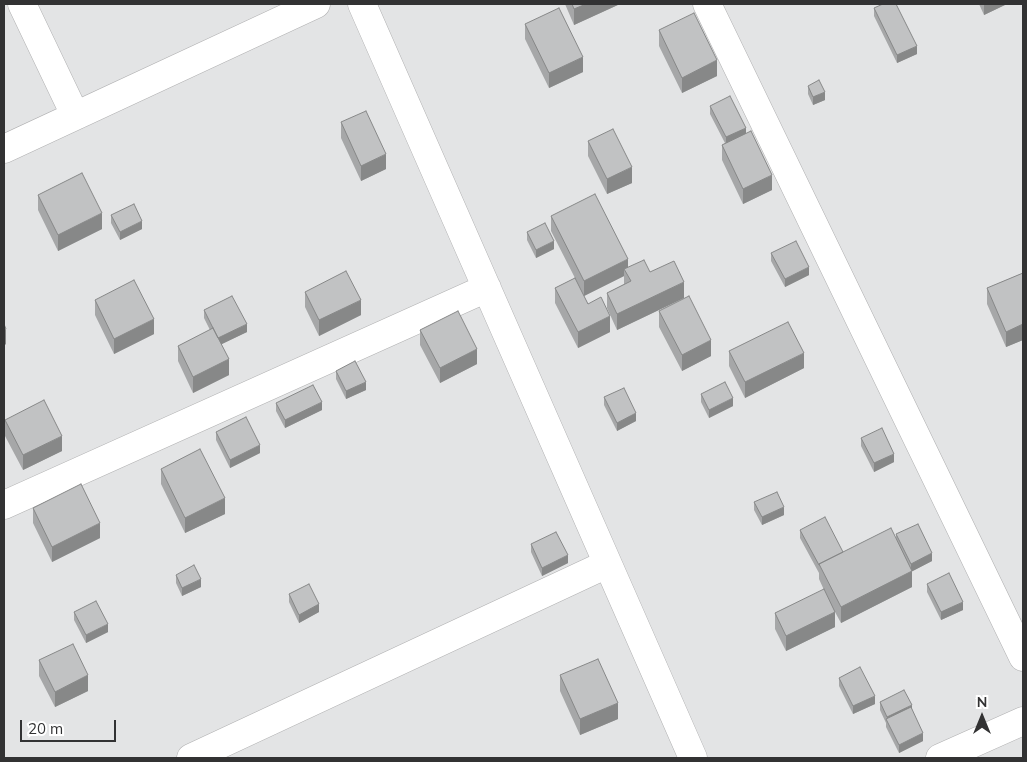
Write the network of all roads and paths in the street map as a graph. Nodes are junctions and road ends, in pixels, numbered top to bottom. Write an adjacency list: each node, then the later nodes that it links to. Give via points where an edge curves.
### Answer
1 (22, 4): 5 (street)
2 (316, 4): 5 (street)
3 (362, 4): 7 (street)
4 (707, 4): 10 (street)
5 (75, 116): 6 (street)
6 (4, 149)
7 (487, 288): 8 (street); 9 (street)
8 (4, 505)
9 (607, 564): 12 (street); 13 (street)
10 (1023, 657)
11 (1023, 720): 14 (street)
12 (191, 758)
13 (693, 758)
14 (940, 758)

